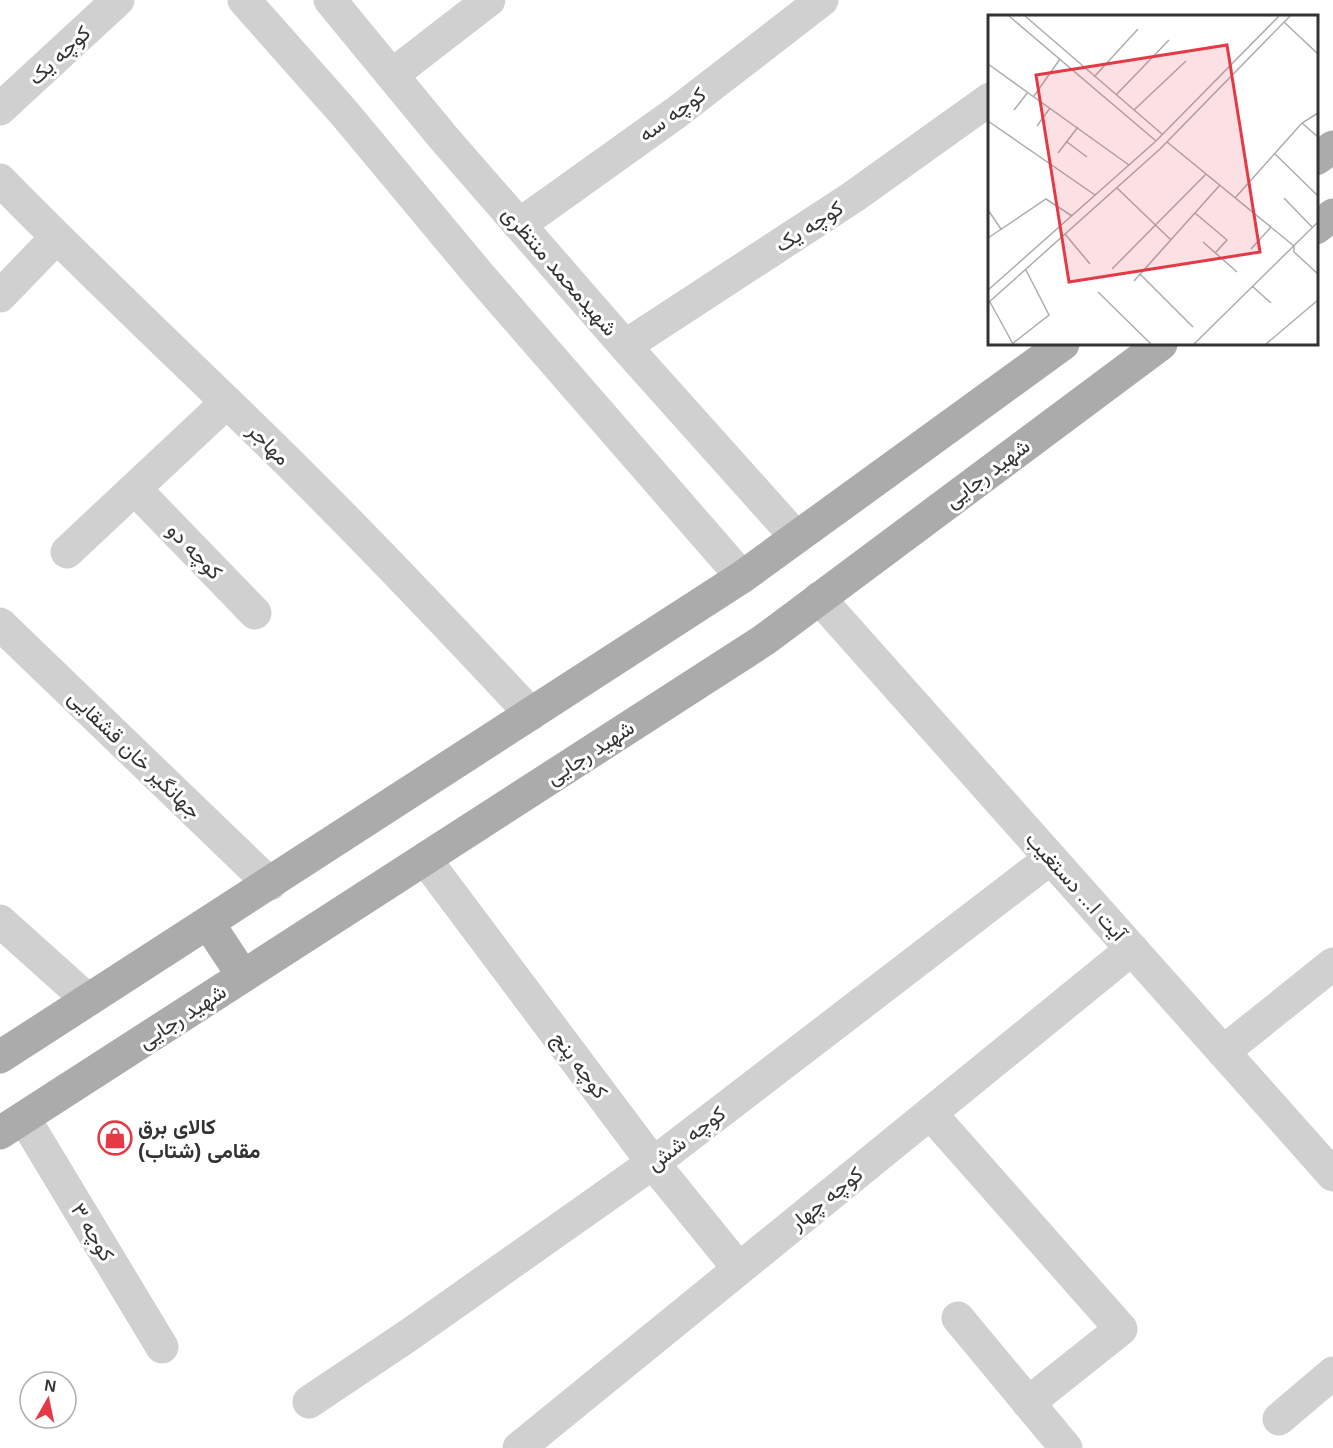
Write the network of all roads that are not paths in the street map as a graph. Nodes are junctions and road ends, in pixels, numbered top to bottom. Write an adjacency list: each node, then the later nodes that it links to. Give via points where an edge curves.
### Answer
1 (118, 0): 8 (street, کوچه یک)
2 (244, 0): 24 (street)
3 (330, 0): 6 (street, شهیدمحمد منتظری)
4 (489, 0): 6 (street)
5 (822, 0): 13 (street, کوچه سه, via 677,112)
6 (392, 75): 13 (street, شهیدمحمد منتظری)
7 (988, 100): 19 (street, کوچه یک, via 853,197)
8 (0, 109)
9 (1333, 147): 10 (main road)
10 (1318, 158)
11 (0, 180): 15 (street, مهاجر)
12 (1333, 215): 14 (main road)
13 (519, 225): 19 (street, شهیدمحمد منتظری)
14 (1318, 227)
15 (56, 238): 16 (street); 20 (street, مهاجر)
16 (0, 296)
17 (1062, 345): 22 (main road)
18 (1160, 345): 25 (main road, شهید رجایی)
19 (625, 346): 22 (street, شهیدمحمد منتظری)
20 (227, 402): 21 (street); 28 (street, مهاجر, via 420,595)
21 (135, 489): 23 (street); 26 (street, کوچه دو)
22 (796, 537): 24 (main road)
23 (67, 552)
24 (742, 577): 28 (main road)
25 (819, 598): 29 (street, آیت ا... دستغیب); 30 (main road, شهید رجایی, via 764,640)
26 (255, 613)
27 (0, 624): 31 (street, جهانگیر خان قشقایی)
28 (531, 714): 31 (main road)
29 (1051, 858): 34 (street, آیت ا... دستغیب); 42 (street, کوچه شش)
30 (425, 859): 36 (main road, شهید رجایی); 42 (street, کوچه پنج)
31 (270, 884): 33 (main road)
32 (0, 921): 37 (street)
33 (208, 923): 36 (main road); 37 (main road)
34 (1132, 949): 38 (street, آیت ا... دستغیب); 40 (street, کوچه چهار)
35 (1333, 964): 38 (street)
36 (243, 976): 41 (main road, شهید رجایی)
37 (88, 1000): 39 (main road)
38 (1223, 1052): 43 (street, آیت ا... دستغیب)
39 (0, 1057)
40 (930, 1113): 44 (street, کوچه چهار); 49 (street, via 1121,1329)
41 (12, 1125): 46 (street, کوچه ۳)
42 (653, 1162): 44 (street, کوچه پنج); 48 (street, کوچه شش)
43 (1333, 1175)
44 (739, 1269): 51 (street, کوچه چهار)
45 (958, 1318): 49 (street)
46 (162, 1347)
47 (1333, 1373): 50 (street)
48 (309, 1402)
49 (1028, 1404): 52 (street)
50 (1279, 1419)
51 (519, 1448)
52 (1066, 1448)

